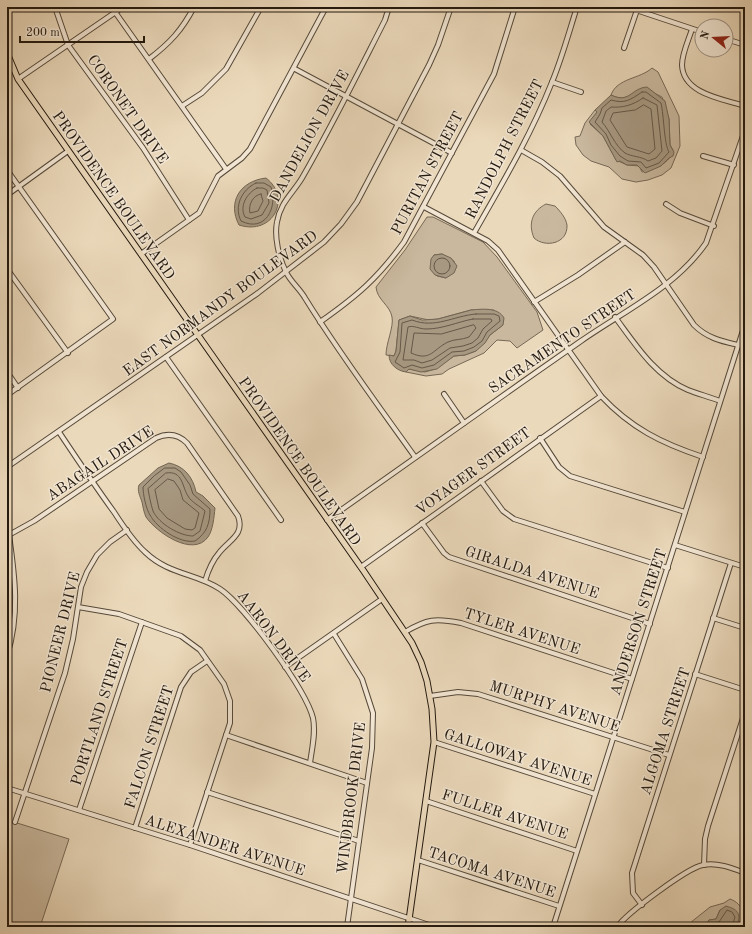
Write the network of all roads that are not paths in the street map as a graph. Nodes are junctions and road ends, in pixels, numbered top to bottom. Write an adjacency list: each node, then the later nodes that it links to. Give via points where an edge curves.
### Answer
1 (55, 7): 15 (street, CORONET DRIVE)
2 (123, 7): 12 (street)
3 (194, 7): 19 (street, via 183,27 166,46)
4 (261, 7): 25 (street, via 226,69 202,93)
5 (326, 7): 20 (street)
6 (389, 7): 24 (street, DANDELION DRIVE)
7 (451, 7): 27 (street, EAST NORMANDY BOULEVARD, via 435,52)
8 (515, 7): 31 (street, PURITAN STREET, via 494,74)
9 (577, 7): 22 (street, RANDOLPH STREET)
10 (627, 7): 11 (street)
11 (637, 10): 13 (street); 17 (street)
12 (115, 12): 15 (street); 19 (street)
13 (692, 29): 26 (street, via 683,59 683,71 688,82 700,91)
14 (734, 42): 16 (street)
15 (68, 45): 21 (street); 40 (street, CORONET DRIVE, via 143,148)
16 (745, 45)
17 (624, 48)
18 (7, 53): 21 (main road, PROVIDENCE BOULEVARD)
19 (149, 59): 25 (street)
20 (294, 69): 24 (street); 34 (street, via 250,149)
21 (18, 79): 30 (main road, PROVIDENCE BOULEVARD)
22 (552, 82): 23 (street); 29 (street, RANDOLPH STREET)
23 (581, 92)
24 (346, 97): 27 (street); 46 (street, DANDELION DRIVE, via 301,179 281,209 276,234)
25 (182, 106): 34 (street)
26 (745, 106)
27 (399, 124): 31 (street); 46 (street, EAST NORMANDY BOULEVARD, via 357,202 341,224 324,242)
28 (745, 130): 33 (street, SACRAMENTO STREET)
29 (521, 150): 42 (street, RANDOLPH STREET); 43 (street, via 560,176 604,227)
30 (68, 151): 36 (street); 44 (main road, PROVIDENCE BOULEVARD)
31 (452, 153): 39 (street, PURITAN STREET)
32 (703, 156): 33 (street)
33 (734, 165): 41 (street, SACRAMENTO STREET)
34 (226, 169): 40 (street, via 218,176 198,213)
35 (7, 170): 36 (street)
36 (19, 187): 37 (street); 55 (street, via 113,319)
37 (7, 195)
38 (666, 204): 41 (street, via 680,213)
39 (424, 207): 42 (street); 50 (street, PURITAN STREET, via 404,242 383,270 358,295)
40 (189, 220): 44 (street)
41 (714, 226): 47 (street, SACRAMENTO STREET, via 698,255)
42 (474, 233): 48 (street, via 498,250)
43 (625, 242): 47 (street, via 647,259); 48 (street)
44 (141, 254): 52 (main road, PROVIDENCE BOULEVARD)
45 (7, 269): 55 (street)
46 (286, 273): 50 (street, DANDELION DRIVE); 52 (street, EAST NORMANDY BOULEVARD)
47 (666, 285): 49 (street, SACRAMENTO STREET); 53 (street, via 700,331 711,338)
48 (534, 302): 54 (street)
49 (615, 317): 54 (street, SACRAMENTO STREET); 62 (street, via 645,357 670,380 687,390)
50 (320, 322): 66 (street, DANDELION DRIVE)
51 (745, 324): 53 (street, ANDERSON STREET)
52 (197, 335): 56 (street, EAST NORMANDY BOULEVARD); 73 (main road, PROVIDENCE BOULEVARD)
53 (738, 345): 62 (street, ANDERSON STREET)
54 (568, 350): 61 (street); 63 (street, SACRAMENTO STREET)
55 (68, 352): 58 (street)
56 (166, 357): 64 (street, EAST NORMANDY BOULEVARD); 72 (street)
57 (7, 372): 58 (street)
58 (18, 388): 60 (street)
59 (444, 394): 63 (street)
60 (7, 395)
61 (601, 396): 65 (street, VOYAGER STREET); 67 (street, via 617,413 646,434)
62 (720, 401): 67 (street, ANDERSON STREET)
63 (464, 423): 66 (street, SACRAMENTO STREET)
64 (59, 432): 68 (street, EAST NORMANDY BOULEVARD); 69 (street, AARON DRIVE)
65 (540, 438): 70 (street, VOYAGER STREET); 71 (street, via 559,467 570,476)
66 (415, 457): 73 (street, SACRAMENTO STREET)
67 (703, 457): 71 (street, ANDERSON STREET)
68 (7, 467)
69 (92, 481): 75 (street, AARON DRIVE); 76 (street, ABAGAIL DRIVE, via 34,521); 82 (street, ABAGAIL DRIVE, via 162,435 173,434 182,438 240,522 238,535 212,563)
70 (481, 481): 74 (street, VOYAGER STREET); 81 (street, via 503,511 514,519)
71 (685, 512): 77 (street, ANDERSON STREET)
72 (281, 520)
73 (327, 520): 79 (main road, PROVIDENCE BOULEVARD)
74 (422, 523): 79 (street, VOYAGER STREET); 87 (street, GIRALDA AVENUE, via 449,557)
75 (127, 530): 82 (street, AARON DRIVE, via 156,562 171,570); 84 (street, PIONEER DRIVE, via 97,555 83,582)
76 (8, 535): 91 (street, via 16,582 16,607)
77 (675, 545): 78 (street); 81 (street, ANDERSON STREET)
78 (731, 562): 80 (street); 85 (street, ALGOMA STREET)
79 (360, 567): 83 (main road, PROVIDENCE BOULEVARD)
80 (745, 567)
81 (668, 568): 87 (street, ANDERSON STREET)
82 (205, 581): 93 (street, AARON DRIVE, via 230,596)
83 (382, 599): 89 (main road, PROVIDENCE BOULEVARD); 90 (street)
84 (78, 607): 86 (street, via 105,610); 107 (street, PIONEER DRIVE, via 65,673)
85 (713, 618): 88 (street); 94 (street, ALGOMA STREET)
86 (142, 622): 92 (street, via 181,636 194,644); 110 (street, PORTLAND STREET)
87 (650, 624): 95 (street, ANDERSON STREET)
88 (745, 628)
89 (405, 632): 95 (street, TYLER AVENUE, via 422,622 432,620 461,623); 97 (main road, PROVIDENCE BOULEVARD, via 421,662)
90 (334, 634): 93 (street); 104 (street, WINDBROOK DRIVE, via 362,679 373,713 374,733)
91 (7, 656)
92 (207, 661): 99 (street, via 224,684 230,701 230,723); 112 (street, FALCON STREET, via 191,672 181,687)
93 (285, 667): 103 (street, AARON DRIVE, via 305,698 313,719 315,736)
94 (695, 674): 96 (street); 102 (street, ALGOMA STREET)
95 (632, 679): 100 (street, ANDERSON STREET)
96 (745, 690)
97 (430, 696): 100 (street, MURPHY AVENUE, via 458,692 478,694); 101 (main road, PROVIDENCE BOULEVARD)
98 (745, 712): 117 (street, via 708,826)
99 (226, 735): 103 (street); 106 (street)
100 (614, 737): 102 (street, MURPHY AVENUE); 108 (street, ANDERSON STREET)
101 (434, 742): 108 (street, GALLOWAY AVENUE); 109 (main road, PROVIDENCE BOULEVARD)
102 (669, 755): 120 (street, ALGOMA STREET, via 632,873 633,893)
103 (310, 763): 104 (street)
104 (367, 783): 113 (street, WINDBROOK DRIVE)
105 (7, 788): 107 (street, ALEXANDER AVENUE)
106 (208, 792): 113 (street); 114 (street)
107 (25, 793): 110 (street, ALEXANDER AVENUE); 111 (street, PIONEER DRIVE)
108 (595, 794): 115 (street, ANDERSON STREET)
109 (426, 801): 115 (street, FULLER AVENUE); 116 (main road, PROVIDENCE BOULEVARD)
110 (79, 810): 112 (street, ALEXANDER AVENUE)
111 (15, 822)
112 (135, 828): 114 (street, ALEXANDER AVENUE)
113 (359, 841): 119 (street, WINDBROOK DRIVE)
114 (190, 845): 119 (street, ALEXANDER AVENUE)
115 (577, 851): 121 (street, ANDERSON STREET)
116 (418, 860): 121 (street, TACOMA AVENUE); 122 (main road, PROVIDENCE BOULEVARD)
117 (704, 864): 118 (street); 120 (street, via 691,870)
118 (745, 873)
119 (351, 900): 122 (street, ALEXANDER AVENUE); 123 (street, WINDBROOK DRIVE)
120 (642, 905): 127 (street)
121 (560, 906): 126 (street, ANDERSON STREET)
122 (409, 918): 124 (main road, PROVIDENCE BOULEVARD); 125 (street, ALEXANDER AVENUE)
123 (347, 927)
124 (408, 927)
125 (435, 927)
126 (553, 927)
127 (617, 927)

